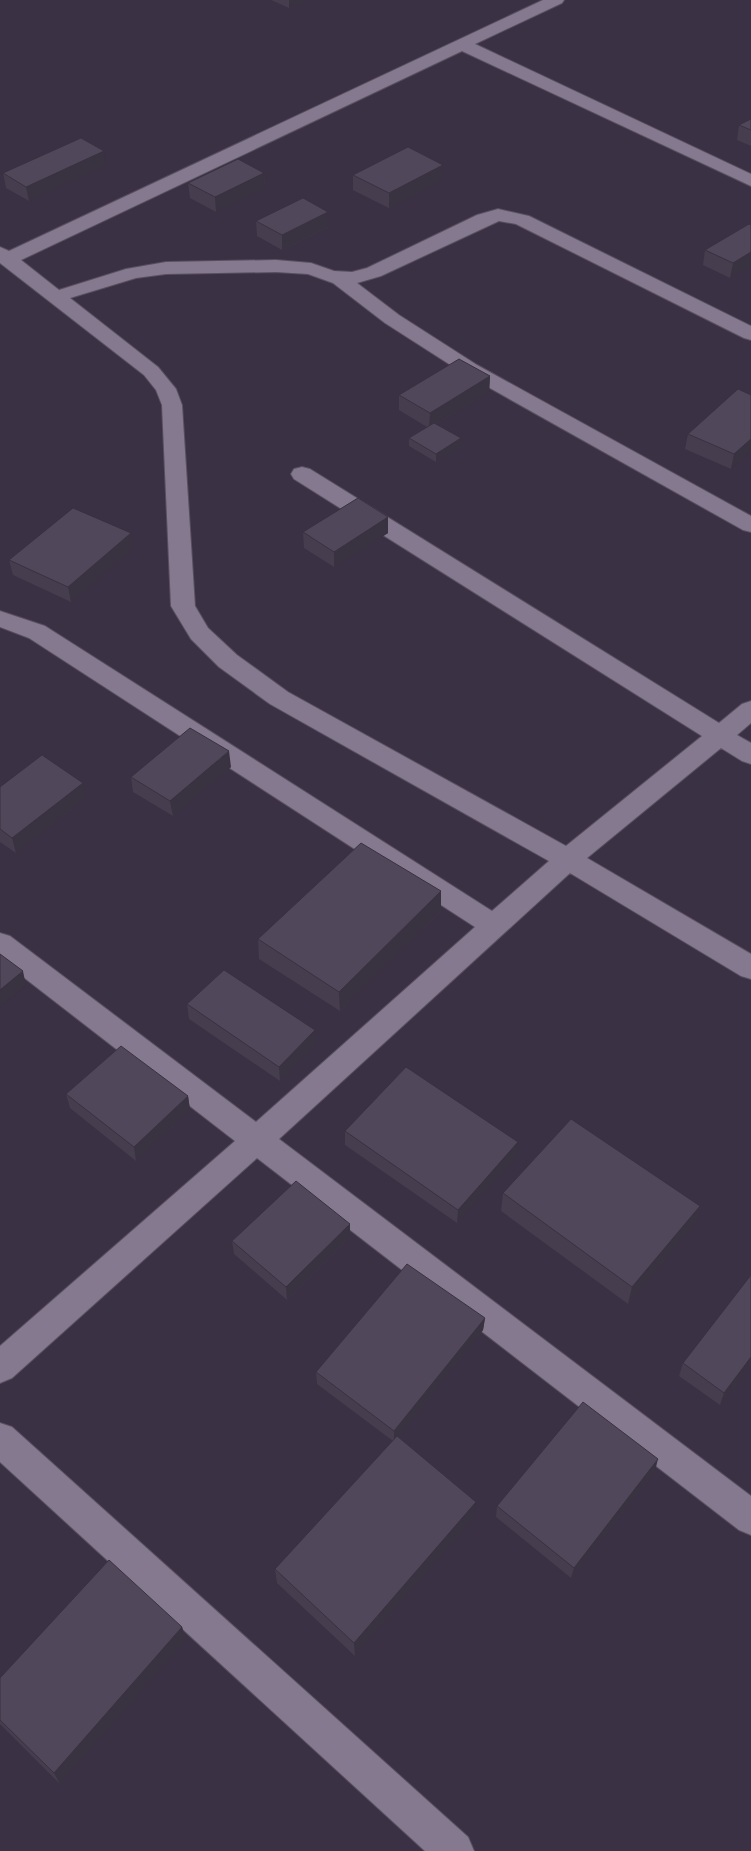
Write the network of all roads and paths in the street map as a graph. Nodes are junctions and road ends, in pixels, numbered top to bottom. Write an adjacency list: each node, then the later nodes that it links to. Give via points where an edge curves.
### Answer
1 (556, 0): 2 (street)
2 (463, 45): 3 (street); 4 (street)
3 (751, 181)
4 (4, 256): 6 (street)
5 (340, 279): 6 (street, via 311,269 276,266 166,268 133,273); 7 (street, via 374,272 484,219 510,216); 9 (street, via 392,319 470,370)
6 (55, 297): 14 (street, via 151,371 166,389 172,404 183,606 199,633 228,661 279,698)
7 (751, 334)
8 (302, 474): 12 (street)
9 (751, 525)
10 (0, 619): 15 (street, via 37,632)
11 (751, 710): 12 (street)
12 (720, 737): 13 (street); 14 (street)
13 (751, 755)
14 (568, 859): 15 (street); 17 (street)
15 (494, 926): 18 (street)
16 (0, 944): 18 (street)
17 (751, 968)
18 (256, 1140): 19 (street); 21 (street)
19 (0, 1367)
20 (0, 1439): 22 (street)
21 (751, 1518)
22 (454, 1851)

